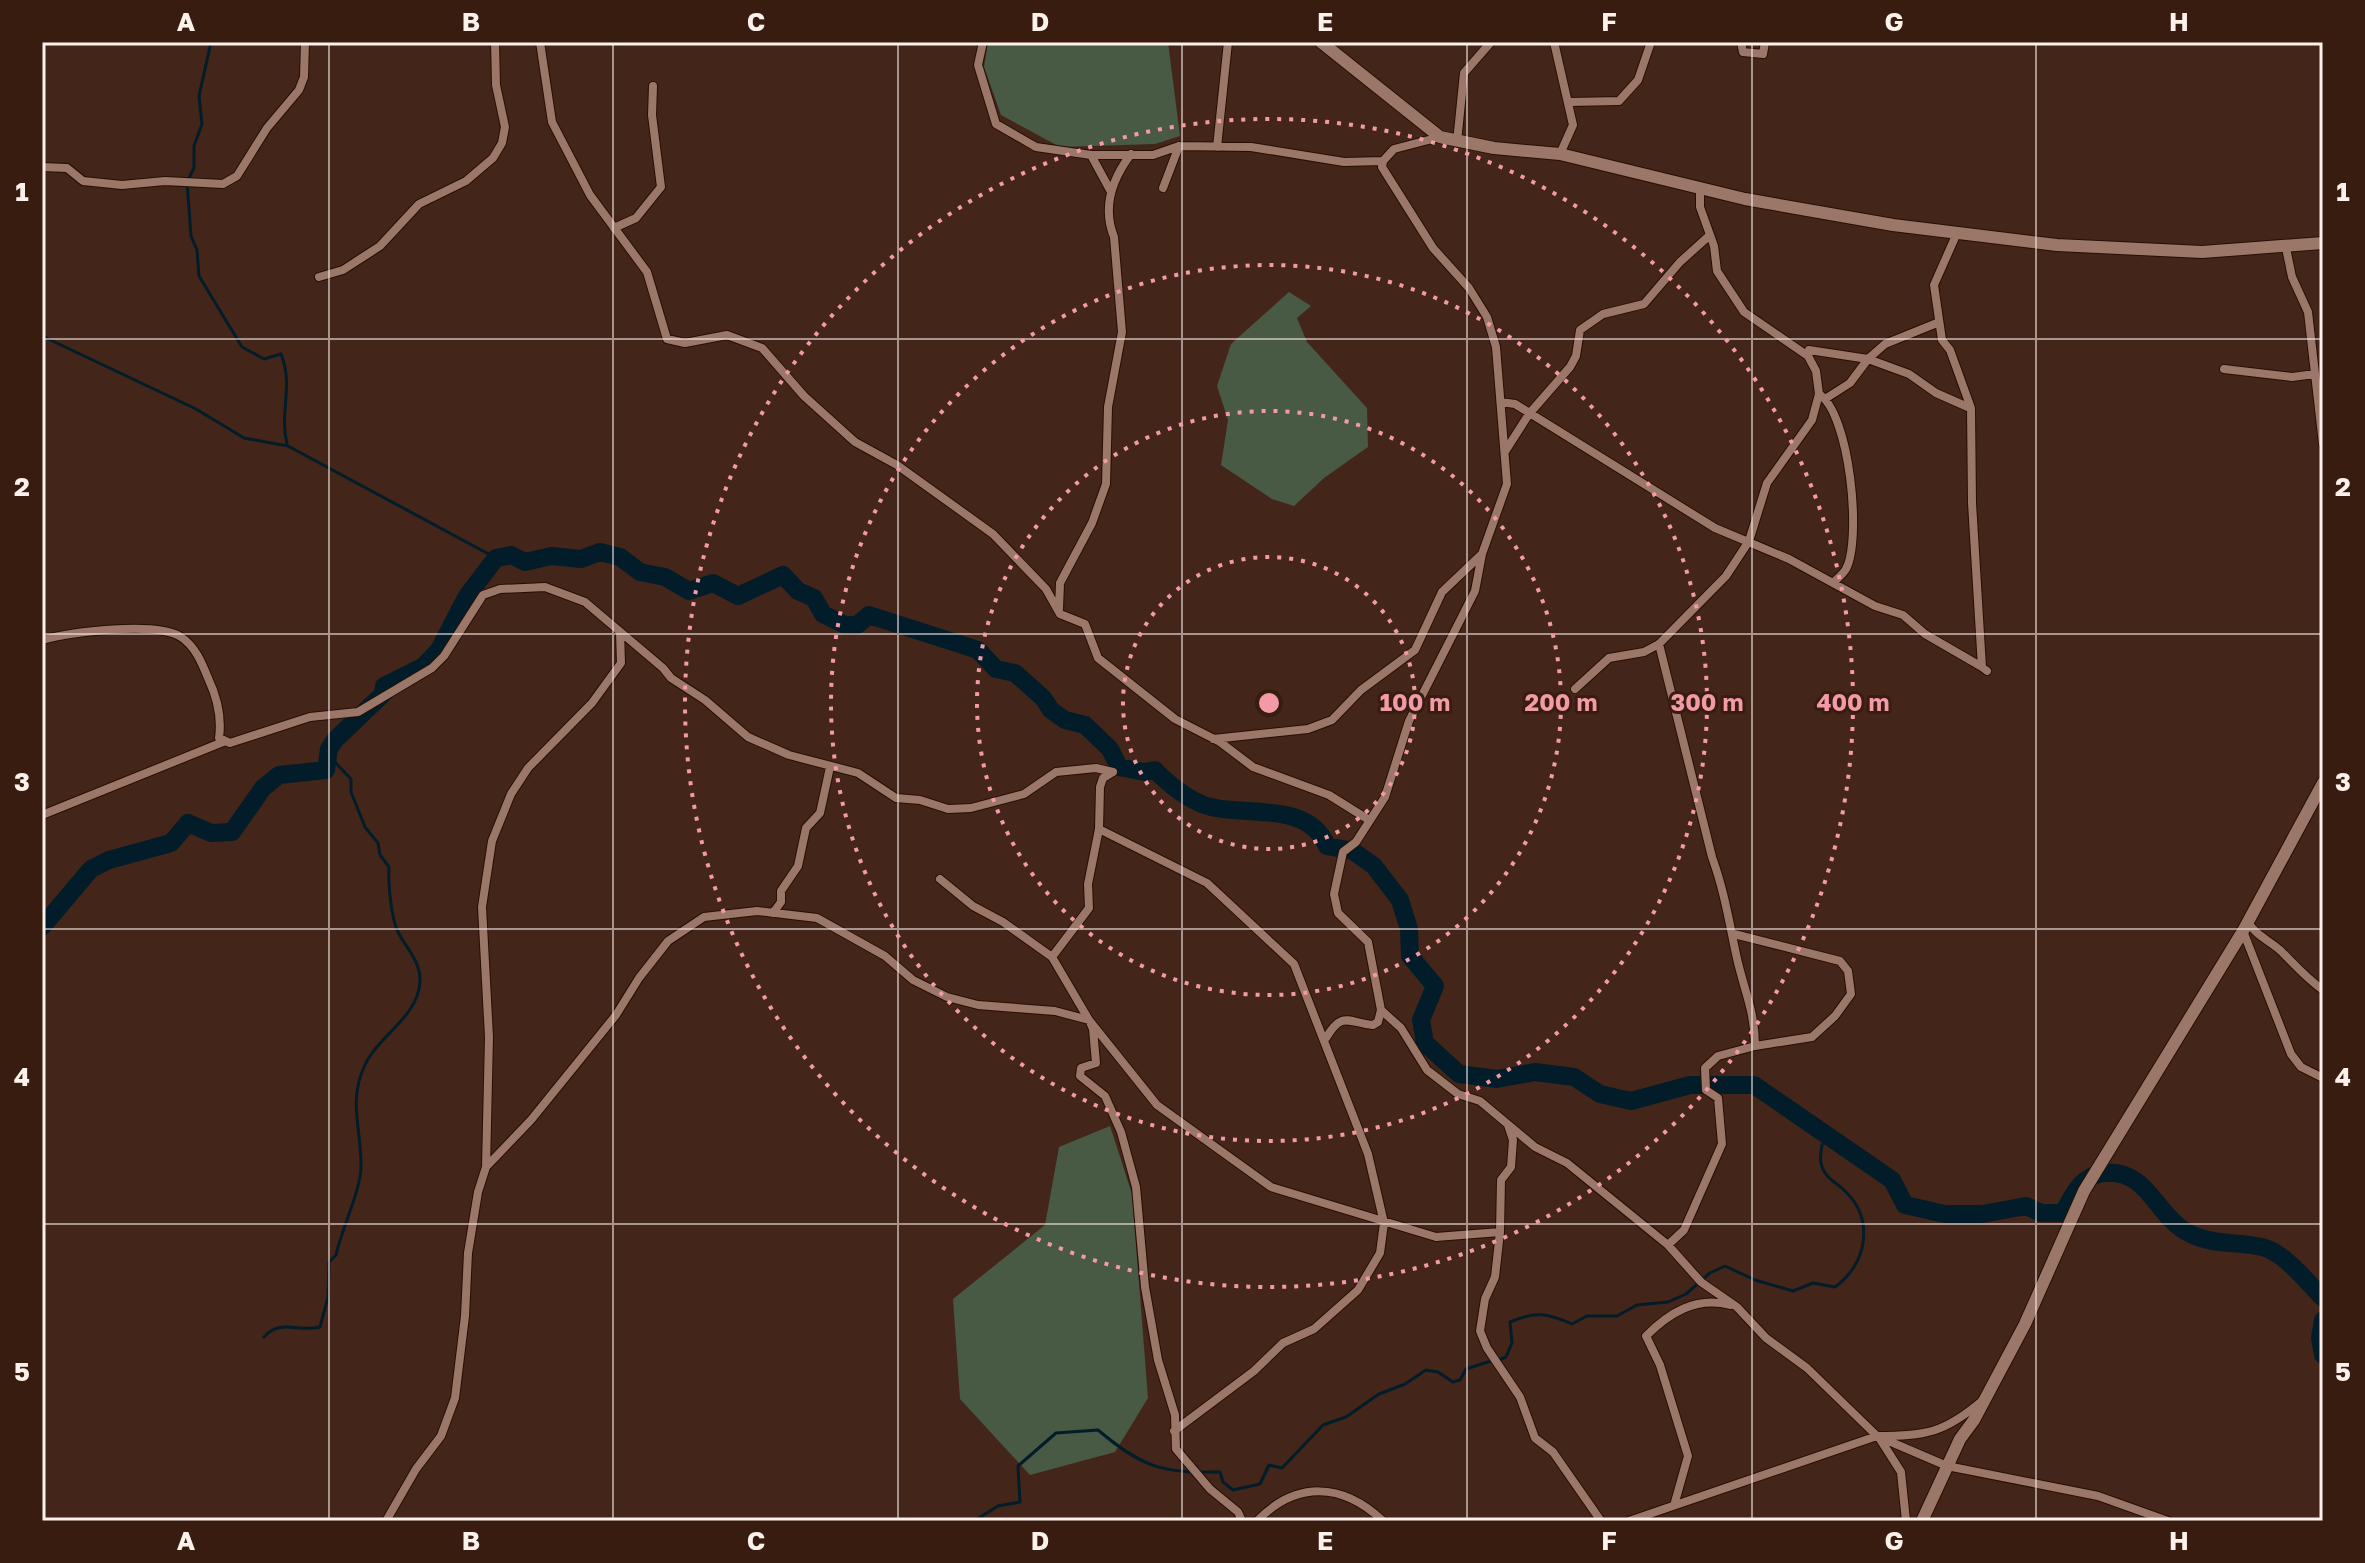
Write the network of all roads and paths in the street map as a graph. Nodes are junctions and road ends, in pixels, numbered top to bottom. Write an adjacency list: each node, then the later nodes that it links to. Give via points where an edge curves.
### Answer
1 (305, 42): 22 (street, via 299,90 237,176 223,184 83,181 67,168)
2 (495, 42): 31 (street, via 496,85 505,127 493,158 466,181 419,204 380,246 343,270)
3 (540, 42): 26 (street, via 552,122 590,195)
4 (983, 42): 20 (street, via 978,65 996,124 1036,147)
5 (1228, 42): 17 (street)
6 (1321, 42): 14 (street)
7 (1491, 42): 15 (street, via 1464,73)
8 (1554, 42): 13 (street)
9 (1651, 42): 13 (street, via 1638,80 1619,101)
10 (1741, 42): 11 (street, via 1743,52 1763,54)
11 (1765, 42)
12 (653, 86): 26 (street, via 661,187 636,218)
13 (1570, 102): 19 (street, via 1573,125)
14 (1440, 137): 15 (street); 21 (street, via 1394,149)
15 (1457, 142): 19 (street)
16 (1179, 146): 17 (street); 18 (street, via 1153,155); 24 (street)
17 (1217, 147): 21 (street, via 1344,162)
18 (1131, 154): 20 (street); 25 (street)
19 (1560, 154): 23 (street)
20 (1091, 155): 25 (street)
21 (1383, 161): 38 (street, via 1397,195 1487,317)
22 (42, 167)
23 (1699, 186): 27 (street, via 1828,215); 28 (street)
24 (1163, 188)
25 (1110, 190): 46 (street, via 1122,332 1108,407 1106,484 1060,583)
26 (614, 228): 46 (street, via 647,272 667,339 685,343 727,335 762,348 855,442 897,465 993,534 1046,589)
27 (1957, 233): 30 (street, via 2057,245 2202,252); 32 (street, via 1934,285)
28 (1710, 235): 37 (street, via 1717,271 1731,295 1744,312 1808,356); 40 (street, via 1644,304 1603,314 1580,330 1570,367)
29 (2323, 243): 30 (street)
30 (2286, 248): 36 (street, via 2308,312)
31 (319, 277)
32 (1937, 323): 34 (street, via 1885,344); 39 (street)
33 (1809, 350): 34 (street)
34 (1868, 359): 37 (street, via 1850,383); 39 (street, via 1909,374)
35 (2224, 369): 36 (street, via 2292,377)
36 (2315, 374): 41 (street)
37 (1822, 396): 43 (street, via 1812,420 1767,483); 45 (street, via 1844,442 1854,494 1846,568)
38 (1501, 402): 40 (street); 42 (street)
39 (1971, 408): 45 (street, via 1984,669 1903,615)
40 (1529, 414): 42 (street); 43 (street, via 1715,528)
41 (2323, 444)
42 (1505, 452): 44 (street, via 1507,484)
43 (1749, 541): 45 (street); 49 (street, via 1726,576)
44 (1482, 554): 51 (street, via 1442,592 1415,650 1361,690 1332,720 1308,729); 56 (street, via 1475,591 1409,721 1400,760)
45 (1833, 583)
46 (1060, 614): 51 (street, via 1085,624 1098,658 1175,719)
47 (620, 631): 52 (street, via 585,602 562,592 524,586 489,592 432,668 358,712 310,717); 53 (street, via 748,737); 70 (street, via 621,663 528,768 492,841 482,907 489,1037)
48 (42, 640): 52 (street, via 78,631 148,627 184,638 217,697)
49 (1659, 644): 50 (street, via 1609,658); 61 (street)
50 (1575, 689)
51 (1211, 739): 56 (street, via 1253,767 1329,795)
52 (223, 742): 55 (street)
53 (830, 767): 57 (street, via 858,773 896,798 948,809 1024,794 1056,772 1096,768 1113,772 1100,787); 59 (street, via 820,813 806,828 798,866)
54 (2323, 783): 60 (street)
55 (42, 815)
56 (1369, 820): 64 (street, via 1343,852 1334,894 1338,913 1368,942)
57 (1099, 829): 62 (street, via 1088,884 1089,908); 66 (street, via 1207,883 1270,939 1294,964)
58 (940, 879): 62 (street)
59 (773, 913): 65 (street, via 817,918 947,997); 70 (street, via 704,917 668,941 616,1015)
60 (2246, 926): 63 (street); 68 (street, via 2291,1054 2301,1067); 75 (street, via 2084,1191)
61 (1734, 934): 67 (street, via 1755,1016); 67 (street, via 1840,961 1852,982 1845,1004 1812,1037)
62 (1052, 957): 65 (street)
63 (2323, 990)
64 (1381, 1010): 66 (street, via 1373,1025 1344,1020 1334,1023); 69 (street, via 1401,1028 1427,1070 1458,1094 1480,1101)
65 (1089, 1020): 71 (street, via 1157,1105 1271,1187); 76 (street, via 1096,1063 1081,1068 1080,1076 1105,1096 1136,1187 1145,1287 1158,1360 1175,1415)
66 (1326, 1038): 71 (street, via 1368,1154)
67 (1755, 1046): 73 (street, via 1718,1056 1705,1068 1706,1090 1718,1098 1722,1144 1684,1230)
68 (2323, 1078)
69 (1508, 1125): 72 (street, via 1511,1167 1501,1180); 73 (street, via 1567,1163)
70 (486, 1167): 80 (street, via 468,1253 455,1398 441,1436)
71 (1384, 1223): 72 (street, via 1436,1237); 76 (street, via 1380,1253 1358,1290 1314,1329 1283,1343)
72 (1500, 1232): 84 (street, via 1495,1277 1480,1331 1520,1397 1535,1438 1553,1452)
73 (1668, 1245): 74 (street, via 1701,1282)
74 (1737, 1307): 77 (street); 79 (street, via 1719,1302 1683,1307 1646,1336 1688,1456)
75 (1988, 1396): 77 (street, via 1938,1432); 78 (street)
76 (1174, 1431): 81 (street, via 1176,1449)
77 (1877, 1436): 78 (street); 79 (street); 86 (street, via 1901,1472)
78 (1947, 1466): 87 (street); 88 (street, via 2098,1496)
79 (1675, 1502): 85 (street)
80 (386, 1521)
81 (1242, 1521)
82 (1257, 1521): 83 (street, via 1274,1504 1301,1491 1342,1496)
83 (1383, 1521)
84 (1601, 1521)
85 (1629, 1521)
86 (1906, 1521)
87 (1922, 1521)
88 (2168, 1521)

